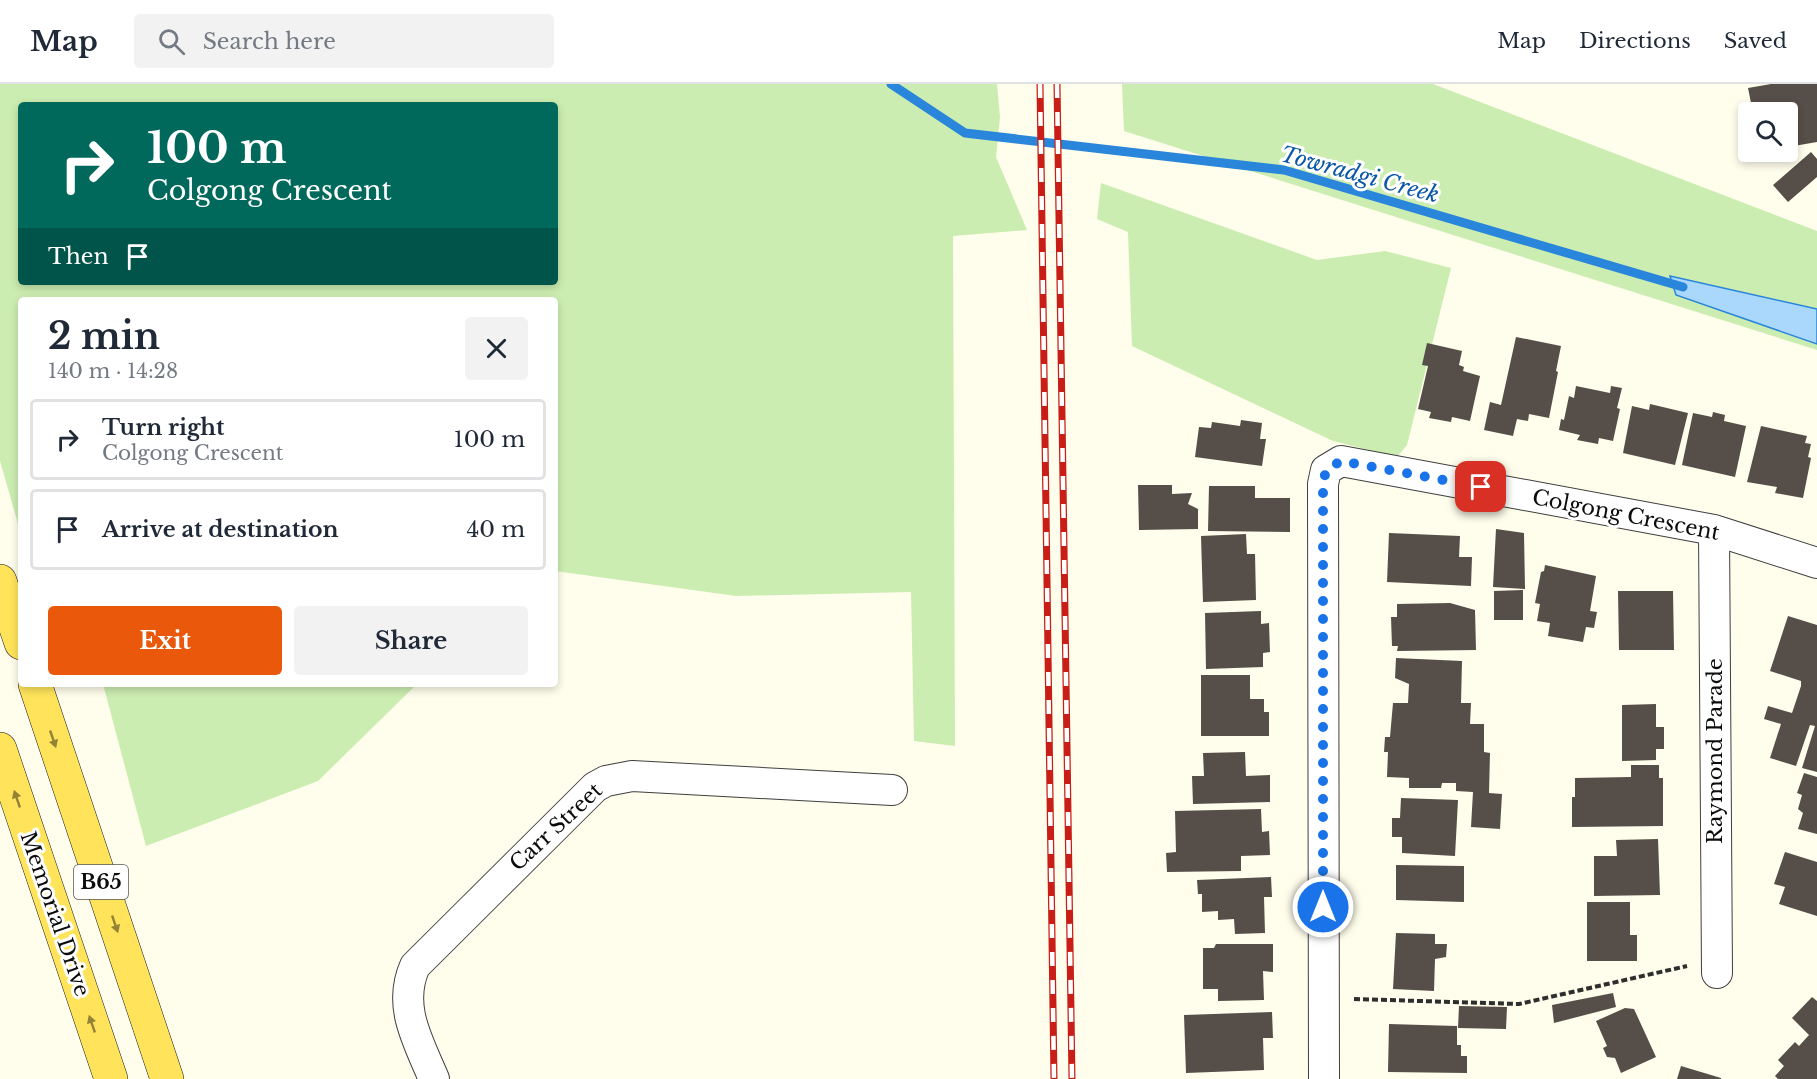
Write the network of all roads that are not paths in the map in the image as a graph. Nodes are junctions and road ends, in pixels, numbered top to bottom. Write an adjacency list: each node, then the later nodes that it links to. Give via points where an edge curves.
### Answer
1 (1714, 530): 2 (street, Colgong Crescent); 8 (street, Raymond Parade); 12 (street, Colgong Crescent, via 1341,461 1326,470)
2 (1817, 563)
3 (0, 580): 4 (main road)
4 (18, 634)
5 (36, 687): 10 (main road, B65, one-way to 10)
6 (0, 749): 9 (main road, Memorial Drive / B65, one-way to 6)
7 (892, 790): 11 (street, Carr Street, via 632,776 595,787 415,966 408,980 407,1007)
8 (1716, 965)
9 (111, 1079)
10 (167, 1079)
11 (434, 1079)
12 (1324, 1079)

